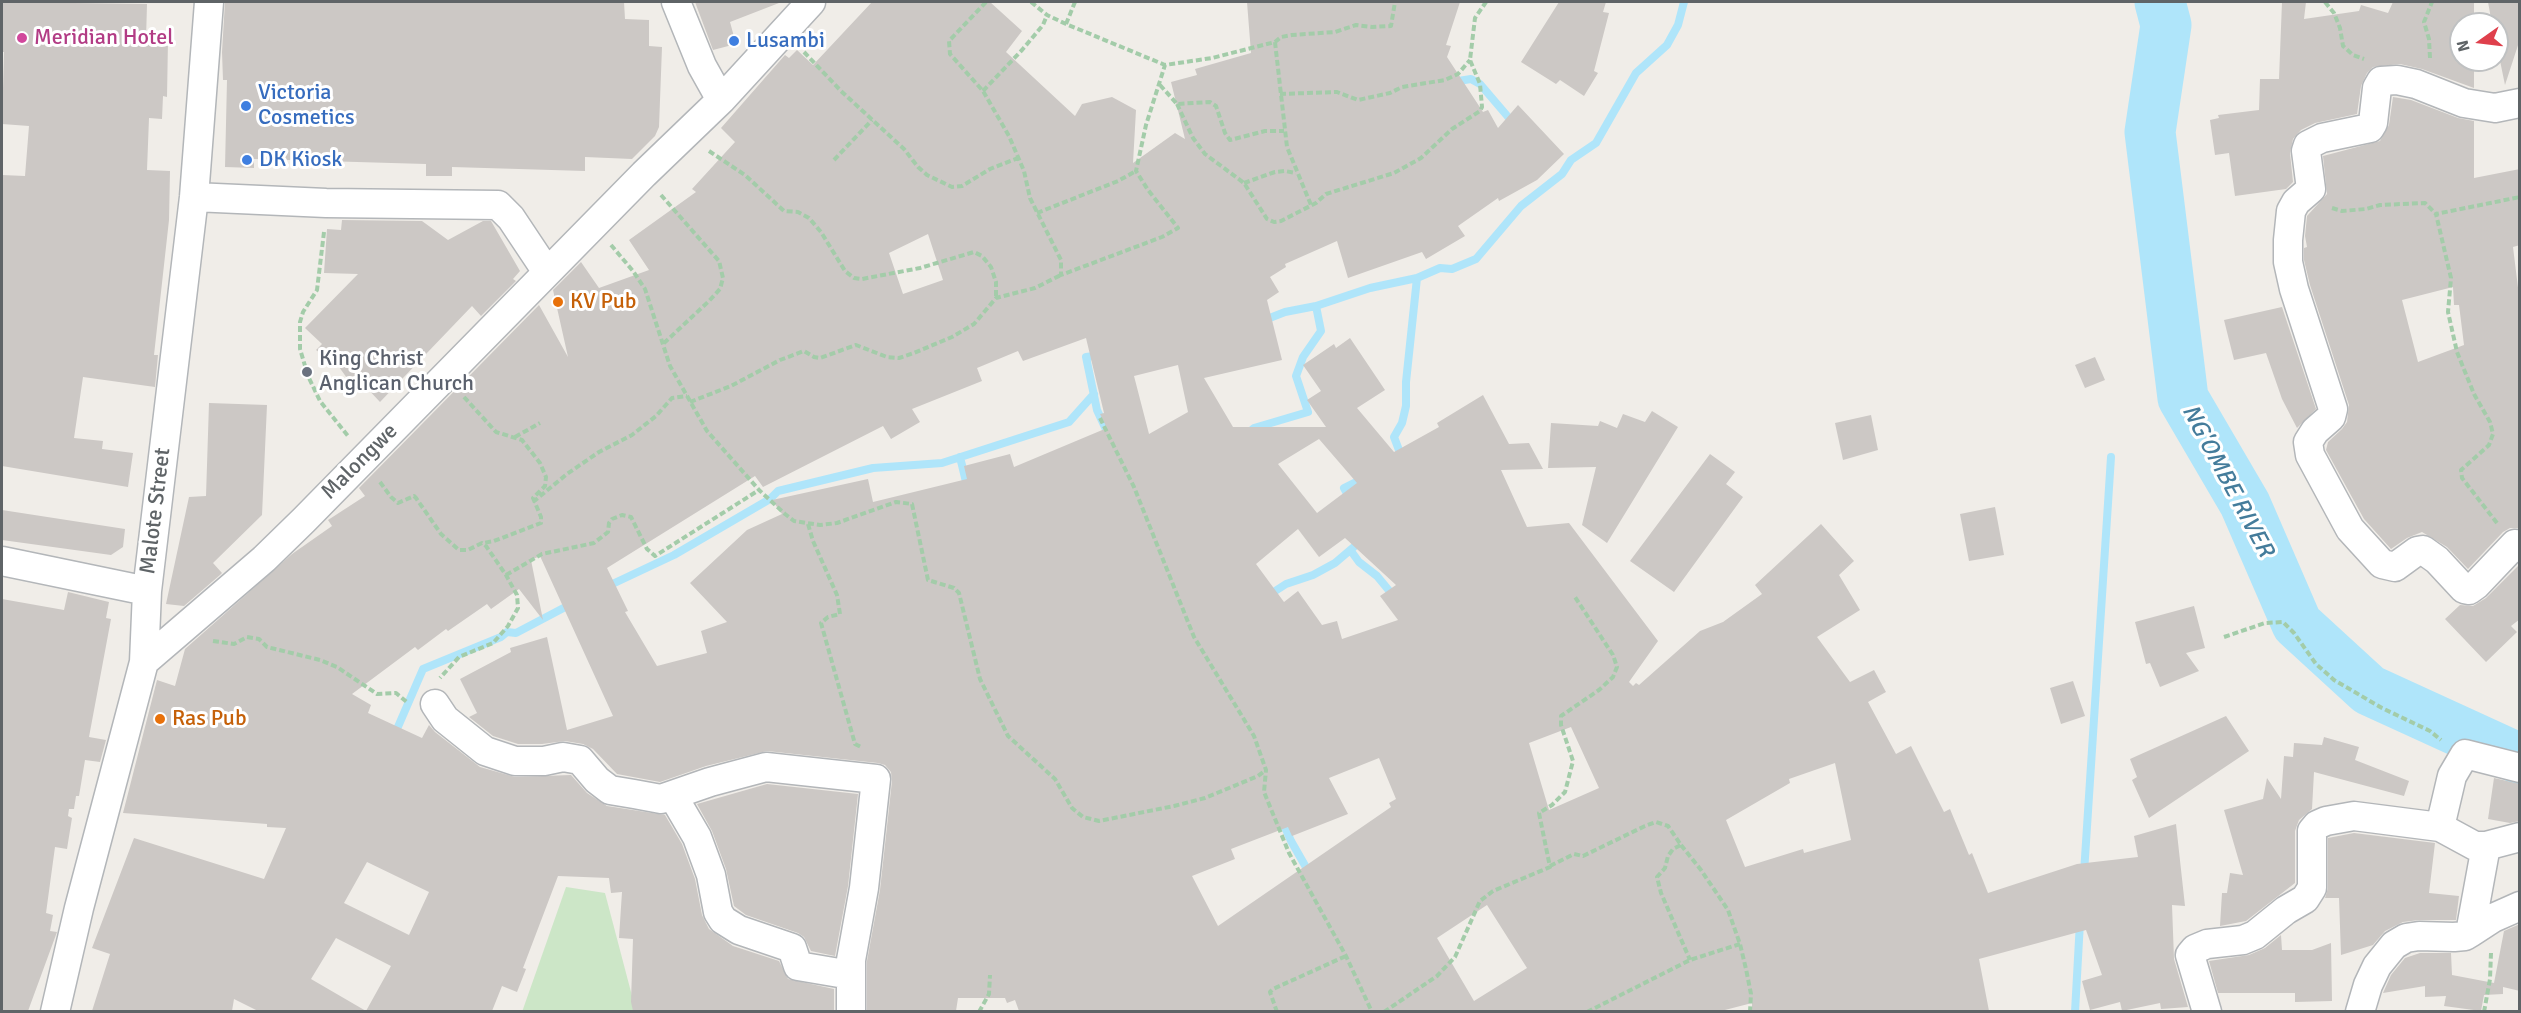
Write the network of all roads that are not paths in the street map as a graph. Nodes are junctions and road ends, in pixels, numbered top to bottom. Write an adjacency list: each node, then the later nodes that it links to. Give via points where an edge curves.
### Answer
1 (209, 2): 6 (street, Malote Street)
2 (676, 2): 4 (street, via 702,66)
3 (812, 2): 4 (street, Malongwe)
4 (721, 100): 7 (street, Malongwe)
5 (2520, 103): 8 (street, via 2495,108 2478,106 2423,86 2380,81 2370,128 2322,138 2308,145 2311,189 2296,202 2289,223 2288,262 2333,409 2331,417 2308,442 2310,455 2350,529 2382,564 2395,567 2423,550 2457,584 2469,590)
6 (194, 197): 7 (street, via 498,205 512,218); 10 (street, Malote Street)
7 (547, 272): 11 (street, Malongwe, via 264,559)
8 (2518, 546)
9 (2, 561): 10 (street)
10 (147, 591): 11 (street, Malote Street)
11 (144, 662): 21 (street, Malote Street)
12 (435, 704): 14 (street, via 445,719 485,751 515,761 563,757 580,760 610,790 661,799)
13 (2520, 768): 15 (street, via 2465,754 2452,776)
14 (673, 796): 20 (street, via 696,837 723,920 739,930 792,948 798,966); 20 (street, via 766,767 876,779)
15 (2440, 828): 17 (street, via 2475,846); 23 (street, via 2354,816 2317,825 2312,831 2312,888 2305,899 2255,935 2207,944 2190,955)
16 (2520, 837): 17 (street)
17 (2486, 846): 19 (street)
18 (2520, 906): 19 (street)
19 (2482, 925): 24 (street, via 2465,936 2419,936 2394,945 2368,985)
20 (851, 975): 22 (street)
21 (55, 1011)
22 (851, 1011)
23 (2207, 1011)
24 (2360, 1011)

